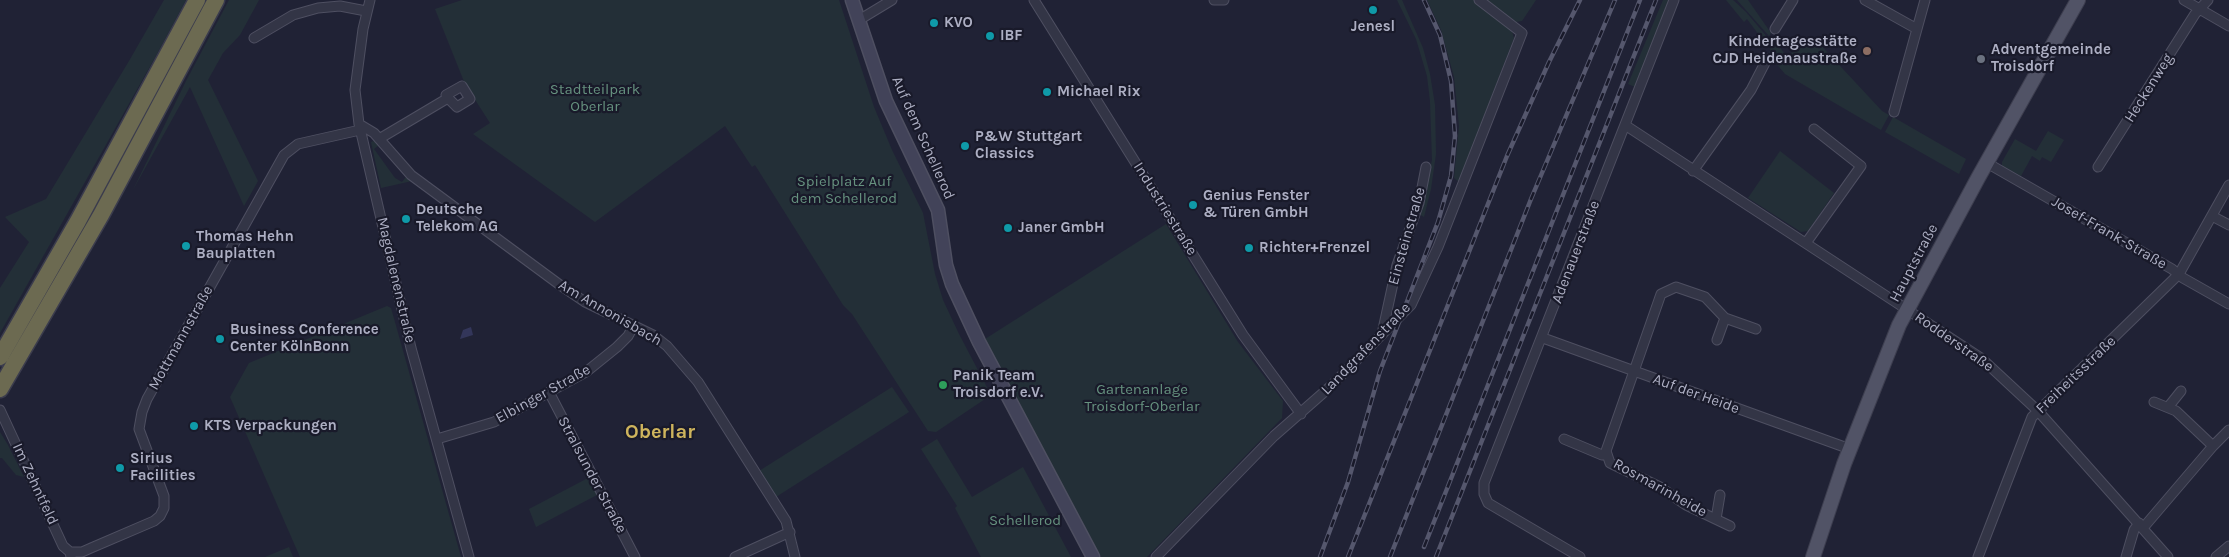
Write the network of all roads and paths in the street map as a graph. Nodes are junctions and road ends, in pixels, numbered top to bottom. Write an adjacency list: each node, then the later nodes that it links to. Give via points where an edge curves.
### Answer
1 (198, 0): 48 (highway, via 78,222)
2 (216, 0): 50 (highway, via 101,215)
3 (370, 0): 18 (street, Magdalenenstraße)
4 (852, 0): 19 (street, Auf dem Schellerod)
5 (892, 0): 19 (street)
6 (1034, 0): 57 (street, Industriestraße, via 1243,335)
7 (1214, 0): 8 (street)
8 (1224, 0)
9 (1479, 0): 45 (street, Landgrafenstraße, via 1522,33 1438,247 1415,297)
10 (1674, 0): 27 (street, Adenauerstraße)
11 (1793, 0): 22 (street)
12 (1865, 0): 21 (street)
13 (1925, 0): 21 (street)
14 (2078, 0): 31 (main road, Hauptstraße)
15 (2184, 0): 17 (street)
16 (2208, 0): 17 (street, Heckenweg)
17 (2200, 9): 20 (street); 33 (street, Heckenweg)
18 (366, 11): 23 (street, via 340,6 318,8 293,15); 28 (street, Magdalenenstraße, via 355,90)
19 (860, 20): 75 (street, Auf dem Schellerod, via 886,101 938,210 946,265 957,297)
20 (2229, 26)
21 (1917, 29): 26 (street)
22 (1775, 30)
23 (254, 38)
24 (1767, 59): 34 (street, via 1751,90)
25 (448, 98): 30 (street)
26 (1894, 112)
27 (1625, 124): 34 (street, Rodderstraße); 46 (street, Adenauerstraße)
28 (360, 127): 30 (street, Am Annonisbach); 59 (street, Magdalenenstraße, via 401,307); 70 (street, Mottmannstraße, via 298,144 284,155 147,398 139,429 164,496 162,512 154,521 82,552)
29 (1814, 129): 38 (street, via 1861,166)
30 (379, 139): 43 (street, Am Annonisbach, via 405,170 471,220 574,294)
31 (1987, 163): 39 (street, Josef-Frank-Straße); 41 (main road, Hauptstraße)
32 (1426, 167): 45 (street, Einsteinstraße, via 1419,203 1397,265)
33 (2098, 167)
34 (1693, 171): 38 (street, Rodderstraße)
35 (2229, 185): 36 (street, Freiheitsstraße)
36 (2212, 216): 37 (street); 39 (street, Freiheitsstraße)
37 (2229, 225)
38 (1806, 243): 41 (street, Rodderstraße)
39 (2179, 274): 40 (street, Josef-Frank-Straße); 56 (street, Freiheitsstraße)
40 (2229, 304)
41 (1907, 310): 56 (street, Rodderstraße, via 1981,358); 62 (main road, Hauptstraße)
42 (1725, 318): 44 (street); 47 (street); 49 (street, Rosmarinheide, via 1705,297 1676,287 1669,289 1658,299)
43 (634, 325): 52 (street, Elbinger Straße, via 628,336 604,359); 68 (street, Am Annonisbach, via 653,335 689,371 780,511)
44 (1756, 329)
45 (1382, 334): 57 (street, Landgrafenstraße)
46 (1543, 338): 49 (street, Auf der Heide); 77 (street, Adenauerstraße, via 1484,483 1484,494 1488,503)
47 (1717, 340)
48 (0, 356)
49 (1634, 371): 62 (street, Auf der Heide); 63 (street, Rosmarinheide)
50 (0, 389)
51 (2182, 391): 54 (street)
52 (549, 392): 59 (street, Elbinger Straße, via 494,422); 72 (street, Stralsunder Straße)
53 (2154, 402): 54 (street)
54 (2169, 406): 61 (street)
55 (0, 410): 70 (street, Im Zehntfeld, via 63,546)
56 (2038, 411): 67 (street, Rodderstraße); 79 (street, Freiheitsstraße, via 2032,417)
57 (1301, 414): 76 (street, Landgrafenstraße, via 1268,442)
58 (2229, 430): 61 (street)
59 (437, 439): 71 (street, Magdalenenstraße)
60 (1564, 439): 63 (street, Rosmarinheide, via 1602,456)
61 (2212, 446): 67 (street)
62 (1850, 449): 78 (main road, Hauptstraße)
63 (1607, 455): 65 (street, Rosmarinheide, via 1610,463)
64 (1720, 496): 65 (street, Rosmarinheide)
65 (1716, 519): 66 (street, Rosmarinheide)
66 (1730, 526)
67 (2141, 526): 80 (street, via 2134,530); 81 (street, Rodderstraße)
68 (790, 532): 73 (street); 74 (street, Am Annonisbach)
69 (2229, 546): 82 (street)
70 (70, 554)
71 (469, 557)
72 (635, 557)
73 (735, 557)
74 (795, 557)
75 (1094, 557)
76 (1156, 557)
77 (1580, 557)
78 (1813, 557)
79 (1978, 557)
80 (2126, 557)
81 (2168, 557)
82 (2216, 557)

